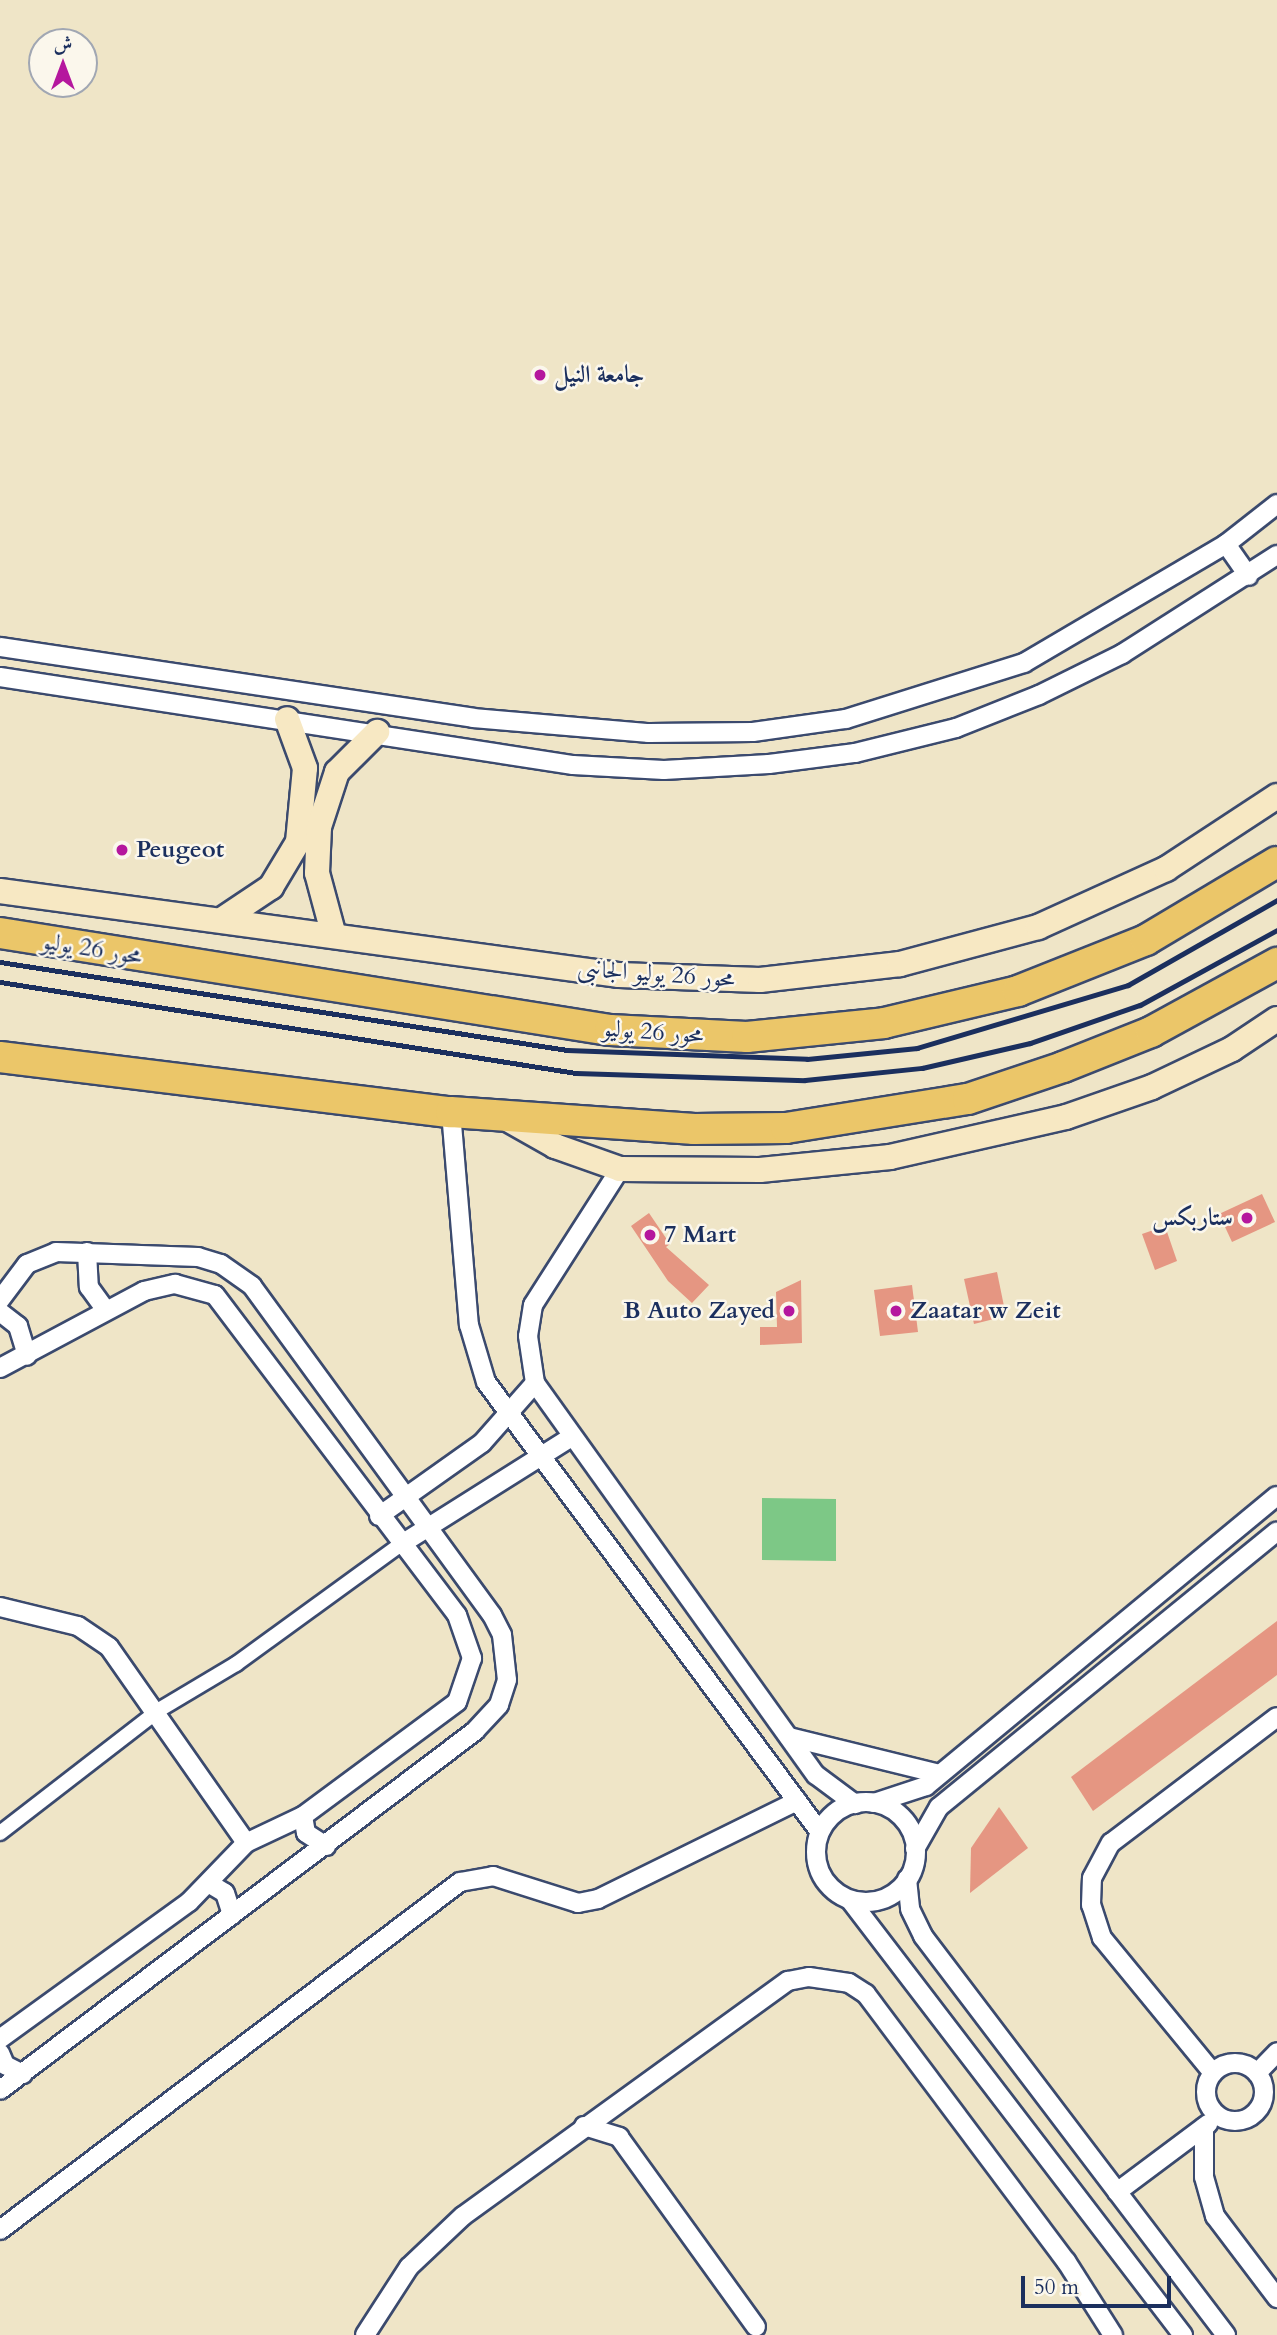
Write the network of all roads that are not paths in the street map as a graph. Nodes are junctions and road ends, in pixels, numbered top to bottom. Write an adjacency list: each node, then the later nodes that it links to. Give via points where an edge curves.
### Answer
1 (1274, 513): 2 (street)
2 (1226, 544): 4 (street); 5 (street, via 1024,663 846,719 753,732 649,733 473,718)
3 (1277, 555): 4 (street)
4 (1248, 576): 8 (street, via 1122,654 1040,695 956,728 855,753 664,770 573,765)
5 (0, 647)
6 (0, 677): 7 (street)
7 (287, 719): 8 (street); 12 (main road, via 305,768 298,842 271,887)
8 (377, 732): 14 (main road, via 337,772 319,827 317,873)
9 (1277, 796): 14 (main road, محور 26 يوليو الجانبى, via 1207,845 1103,900 970,949 900,964 689,980)
10 (1277, 862): 15 (highway, محور 26 يوليو, via 1146,940 1018,990 884,1023 747,1037 610,1030)
11 (0, 891): 12 (main road, محور 26 يوليو الجانبى)
12 (223, 919): 14 (main road, محور 26 يوليو الجانبى)
13 (0, 933): 15 (highway, محور 26 يوليو)
14 (334, 936)
15 (30, 939): 16 (highway)
16 (0, 950)
17 (1277, 963): 21 (highway, via 1152,1032 1063,1067 968,1099 879,1118 694,1129)
18 (1277, 1019): 22 (main road, via 1232,1049 1152,1087 979,1140 760,1170)
19 (0, 1057): 20 (highway)
20 (452, 1112): 21 (highway); 30 (street, via 472,1345)
21 (504, 1117): 22 (main road, via 555,1146)
22 (620, 1169): 29 (street, via 533,1305 528,1344)
23 (87, 1252): 24 (street, via 40,1255); 25 (street, via 89,1287); 34 (street, via 198,1257 252,1286)
24 (0, 1300)
25 (106, 1310): 27 (street); 35 (street, via 144,1291 175,1284 215,1295 233,1311)
26 (0, 1312): 27 (street, via 18,1326)
27 (27, 1356): 28 (street)
28 (0, 1368)
29 (535, 1382): 30 (street); 31 (street)
30 (506, 1411): 32 (street); 34 (street, via 482,1443)
31 (570, 1438): 32 (street); 42 (street)
32 (542, 1457): 36 (street); 44 (street)
33 (1277, 1496): 43 (street)
34 (406, 1497): 35 (street); 36 (street)
35 (379, 1516): 38 (street)
36 (427, 1526): 38 (street); 51 (street, via 502,1635 507,1680 499,1705 475,1731)
37 (1277, 1531): 52 (street, via 939,1807)
38 (400, 1545): 40 (street, via 236,1664); 47 (street, via 469,1635 469,1682 457,1702)
39 (0, 1607): 40 (street, via 78,1626 109,1647)
40 (159, 1710): 49 (street); 50 (street)
41 (1277, 1717): 60 (street, via 1111,1843 1092,1878 1091,1905 1102,1938)
42 (789, 1737): 43 (street); 46 (street, via 825,1785)
43 (940, 1774): 45 (street, via 910,1795)
44 (797, 1801): 48 (street); 70 (street, via 598,1899 578,1903 492,1876 460,1882)
45 (874, 1803): 46 (street); 52 (street, via 907,1824)
46 (855, 1804): 48 (street, via 834,1814)
47 (303, 1816): 50 (street); 51 (street, via 306,1833)
48 (820, 1832): 55 (street, via 818,1867 830,1887)
49 (0, 1833)
50 (246, 1843): 54 (street)
51 (326, 1846): 56 (street)
52 (915, 1849): 53 (street)
53 (908, 1879): 55 (street, via 882,1899); 69 (street, via 910,1909 923,1936)
54 (210, 1884): 56 (street, via 225,1893); 57 (street)
55 (850, 1900): 75 (street)
56 (232, 1915): 62 (street)
57 (0, 2039)
58 (1277, 2052): 61 (street)
59 (0, 2053): 62 (street, via 5,2065)
60 (1213, 2073): 61 (street, via 1235,2063); 65 (street, via 1206,2096)
61 (1257, 2073): 65 (street, via 1264,2086 1260,2108 1241,2120)
62 (23, 2074): 63 (street)
63 (0, 2090)
64 (622, 2099): 66 (street); 68 (street); 74 (street, via 788,1981 808,1977 849,1983 866,1994 1066,2261)
65 (1220, 2116): 67 (street)
66 (584, 2126): 68 (street); 73 (street, via 463,2216 418,2258)
67 (1204, 2127): 69 (street); 71 (street, via 1203,2177 1215,2216)
68 (619, 2137): 72 (street)
69 (1117, 2192): 76 (street)
70 (0, 2230)
71 (1277, 2298)
72 (755, 2328)
73 (365, 2335)
74 (1113, 2335)
75 (1183, 2335)
76 (1226, 2335)

